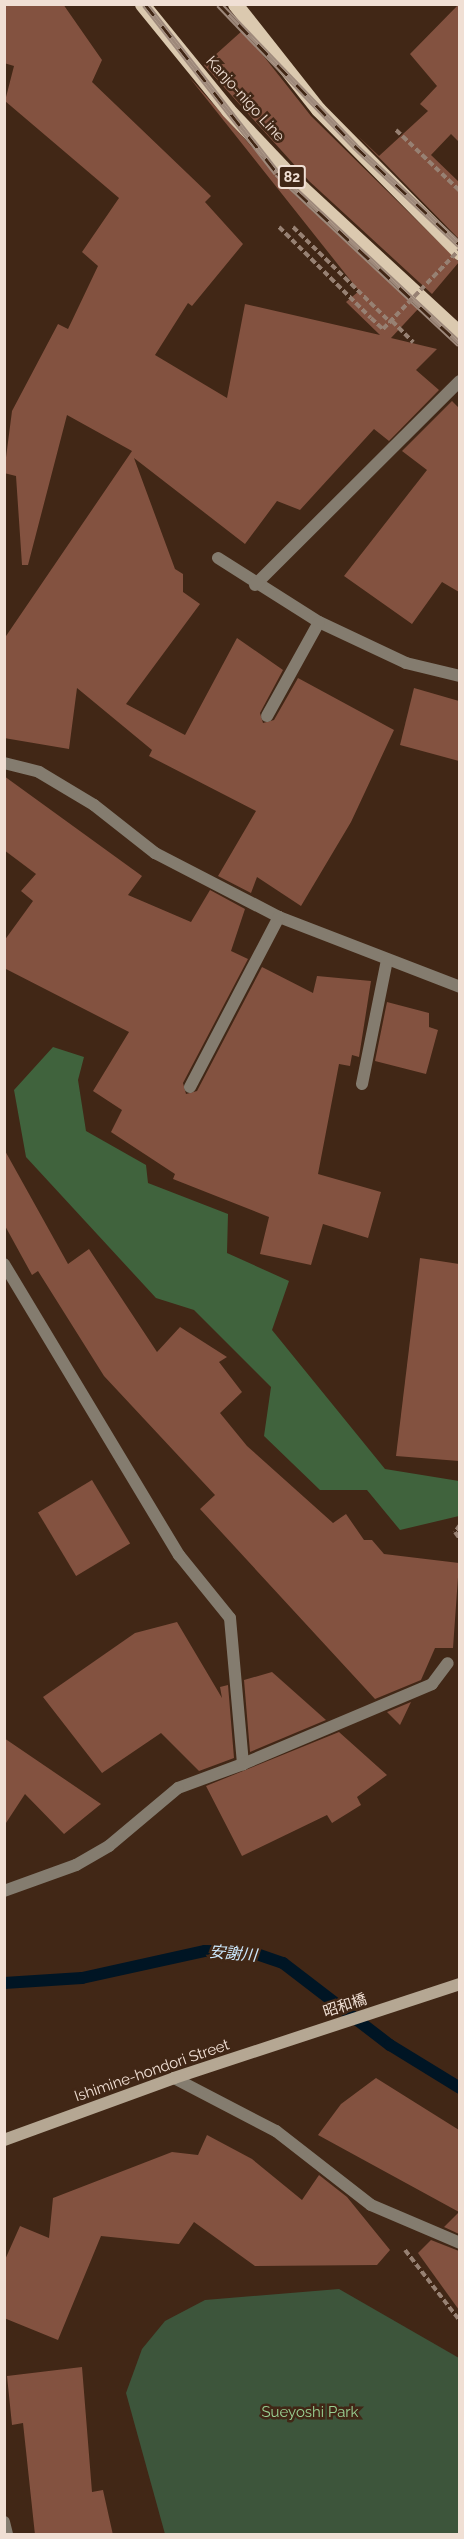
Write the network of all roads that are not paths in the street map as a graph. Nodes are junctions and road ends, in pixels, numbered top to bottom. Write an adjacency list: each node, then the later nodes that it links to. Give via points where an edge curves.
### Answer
1 (142, 4): 4 (main road, Kanjo-nigo Line / 82, via 228,110 302,188)
2 (235, 4): 3 (main road, via 318,109)
3 (459, 251)
4 (459, 334)
5 (459, 381): 7 (street)
6 (218, 558): 7 (street)
7 (255, 585): 8 (street)
8 (319, 622): 9 (street, via 406,663); 10 (street)
9 (459, 676)
10 (267, 716)
11 (4, 763): 12 (street, via 39,772 94,806 155,853)
12 (279, 917): 13 (street); 16 (street)
13 (387, 960): 14 (street); 15 (street)
14 (459, 987)
15 (362, 1084)
16 (190, 1087)
17 (4, 1264): 19 (street, via 179,1555 230,1618)
18 (448, 1663): 19 (street, via 432,1684)
19 (243, 1764): 20 (street, via 178,1788 109,1846 76,1865)
20 (4, 1891)
21 (459, 1984): 22 (main road, 昭和橋)
22 (310, 2033): 23 (main road, Ishimine-hondori Street)
23 (174, 2078): 24 (main road, Ishimine-hondori Street); 25 (street, via 276,2131 371,2205)
24 (4, 2140)
25 (459, 2243)
26 (4, 2522): 27 (street)
27 (7, 2535)

